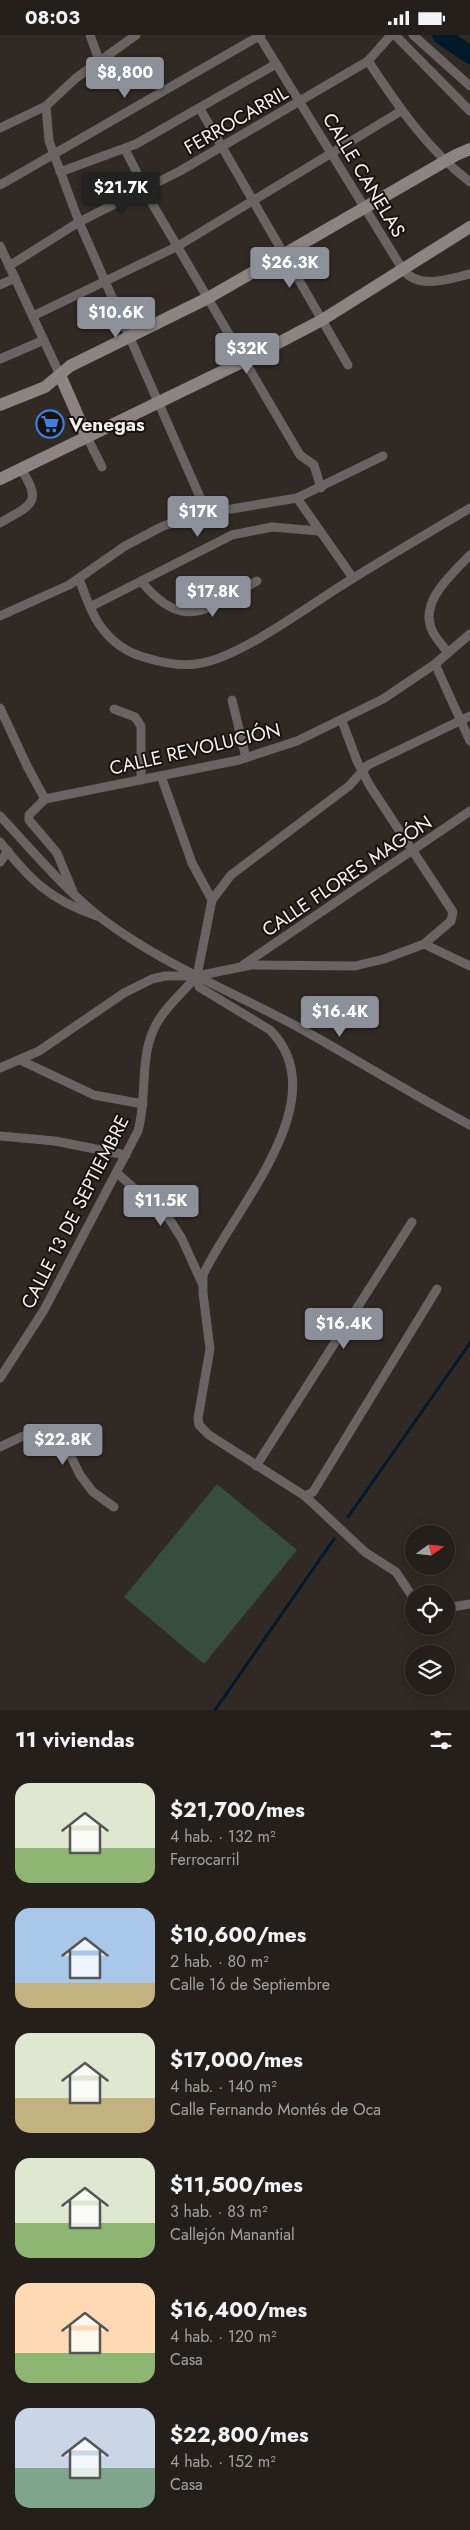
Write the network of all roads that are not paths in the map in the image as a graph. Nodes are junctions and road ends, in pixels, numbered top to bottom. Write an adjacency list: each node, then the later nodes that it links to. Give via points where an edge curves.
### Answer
1 (90, 35): 7 (street)
2 (136, 35): 7 (street)
3 (391, 35): 8 (street, FERROCARRIL)
4 (395, 35): 15 (street)
5 (414, 35): 10 (street)
6 (260, 36): 9 (street, CALLE CANELAS); 21 (street)
7 (100, 60): 12 (street)
8 (368, 61): 11 (street, FERROCARRIL); 14 (street)
9 (276, 64): 11 (street, CALLE CANELAS); 13 (street)
10 (470, 86)
11 (300, 102): 17 (street, FERROCARRIL); 20 (street, CALLE CANELAS)
12 (46, 107): 16 (street); 21 (street, via 46,126)
13 (200, 109): 17 (street); 18 (street)
14 (401, 111): 20 (street); 22 (street)
15 (470, 111)
16 (0, 129)
17 (222, 147): 26 (street, FERROCARRIL); 27 (street)
18 (125, 149): 23 (street); 26 (street)
19 (470, 149): 22 (street)
20 (331, 153): 27 (street); 28 (street, CALLE CANELAS)
21 (53, 154): 23 (street); 25 (street)
22 (445, 161): 24 (street); 28 (street)
23 (60, 172): 29 (street)
24 (470, 182)
25 (0, 185)
26 (144, 189): 29 (street, FERROCARRIL); 32 (street)
27 (254, 201): 32 (street); 33 (street)
28 (364, 207): 33 (street); 35 (street, CALLE CANELAS)
29 (79, 222): 34 (street, FERROCARRIL); 38 (street)
30 (470, 227): 35 (street)
31 (0, 246): 34 (street)
32 (178, 246): 38 (street); 40 (street)
33 (284, 255): 40 (street); 42 (street)
34 (10, 266): 37 (street)
35 (403, 270): 36 (street, CALLE CANELAS, via 414,280 428,282); 42 (street)
36 (470, 274)
37 (15, 278): 39 (street); 41 (street)
38 (105, 283): 41 (street); 43 (street)
39 (0, 285)
40 (208, 298): 43 (street); 46 (street)
41 (33, 316): 44 (street)
42 (322, 320): 46 (street); 47 (street)
43 (129, 338): 48 (street, via 70,366); 49 (street)
44 (44, 340): 45 (street); 48 (street)
45 (0, 359)
46 (244, 361): 49 (street); 56 (street, via 300,455 314,465)
47 (348, 365)
48 (60, 375): 50 (street, via 45,387); 51 (street)
49 (158, 403): 51 (street); 59 (street)
50 (0, 405)
51 (87, 437): 53 (street); 54 (street)
52 (383, 456): 56 (street)
53 (102, 467)
54 (22, 469): 55 (street); 60 (street, via 33,487 31,503)
55 (0, 479)
56 (321, 488): 57 (street)
57 (297, 498): 59 (street); 61 (street)
58 (470, 508): 63 (street)
59 (207, 513): 64 (street, via 177,520 141,537)
60 (0, 523)
61 (319, 531): 63 (street); 65 (street, via 272,527 245,531)
62 (470, 555): 70 (street, via 430,605 430,625)
63 (353, 578): 67 (street, via 217,659 195,664 159,662 121,647 104,631)
64 (79, 579): 67 (street); 68 (street)
65 (141, 581): 66 (street, via 164,606 186,612 206,609); 67 (street)
66 (257, 581)
67 (90, 607)
68 (0, 616)
69 (470, 634): 70 (street, CALLE REVOLUCIÓN)
70 (448, 653): 71 (street, CALLE REVOLUCIÓN)
71 (435, 664): 76 (street, CALLE REVOLUCIÓN, via 383,699); 77 (street)
72 (232, 700): 79 (street)
73 (0, 708): 83 (street)
74 (114, 709): 82 (street, via 135,717 142,726)
75 (470, 715): 77 (street)
76 (342, 721): 79 (street, CALLE REVOLUCIÓN); 80 (street)
77 (461, 721): 78 (street); 80 (street, via 375,761)
78 (470, 741)
79 (246, 758): 81 (street, CALLE REVOLUCIÓN)
80 (362, 772): 88 (street); 91 (street, via 349,786 231,875)
81 (161, 776): 82 (street, CALLE REVOLUCIÓN); 91 (street, via 192,863)
82 (141, 780): 83 (street, CALLE REVOLUCIÓN)
83 (45, 799): 90 (street, via 29,815 29,820 57,853)
84 (470, 811): 88 (street, CALLE FLORES MAGÓN)
85 (0, 815): 90 (street)
86 (0, 842): 87 (street)
87 (8, 851): 89 (street); 92 (street, via 30,878 70,907)
88 (412, 852): 93 (street, via 453,912 451,921); 95 (street, CALLE FLORES MAGÓN)
89 (0, 862)
90 (74, 892): 92 (street)
91 (212, 900): 96 (street)
92 (100, 916): 96 (street)
93 (424, 944): 94 (street); 95 (street, via 355,966)
94 (470, 966)
95 (241, 967): 96 (street)
96 (196, 976): 97 (street, via 165,976 140,984 52,1043); 99 (street, CALLE 13 DE SEPTIEMBRE, via 152,1031); 100 (street, via 295,1026); 105 (street, via 202,991 277,1037 283,1046 293,1082 291,1102 272,1157 206,1267)
97 (20, 1060): 98 (street); 99 (street, via 94,1095)
98 (0, 1068)
99 (143, 1104): 102 (street, CALLE 13 DE SEPTIEMBRE, via 138,1131)
100 (470, 1125)
101 (0, 1136): 102 (street, via 64,1142)
102 (126, 1155): 103 (street, CALLE 13 DE SEPTIEMBRE)
103 (117, 1173): 105 (street, via 170,1220); 107 (street, CALLE 13 DE SEPTIEMBRE, via 44,1310)
104 (412, 1222): 109 (street)
105 (202, 1283): 109 (street, via 210,1349 198,1412 199,1425)
106 (437, 1289): 110 (street, via 312,1492)
107 (1, 1375)
108 (0, 1447): 111 (street, via 23,1436 60,1440 93,1492)
109 (256, 1466): 110 (street)
110 (305, 1496): 112 (street, via 365,1552 396,1571)
111 (114, 1507)
112 (405, 1585)
113 (470, 1604): 114 (street)
114 (455, 1606)

